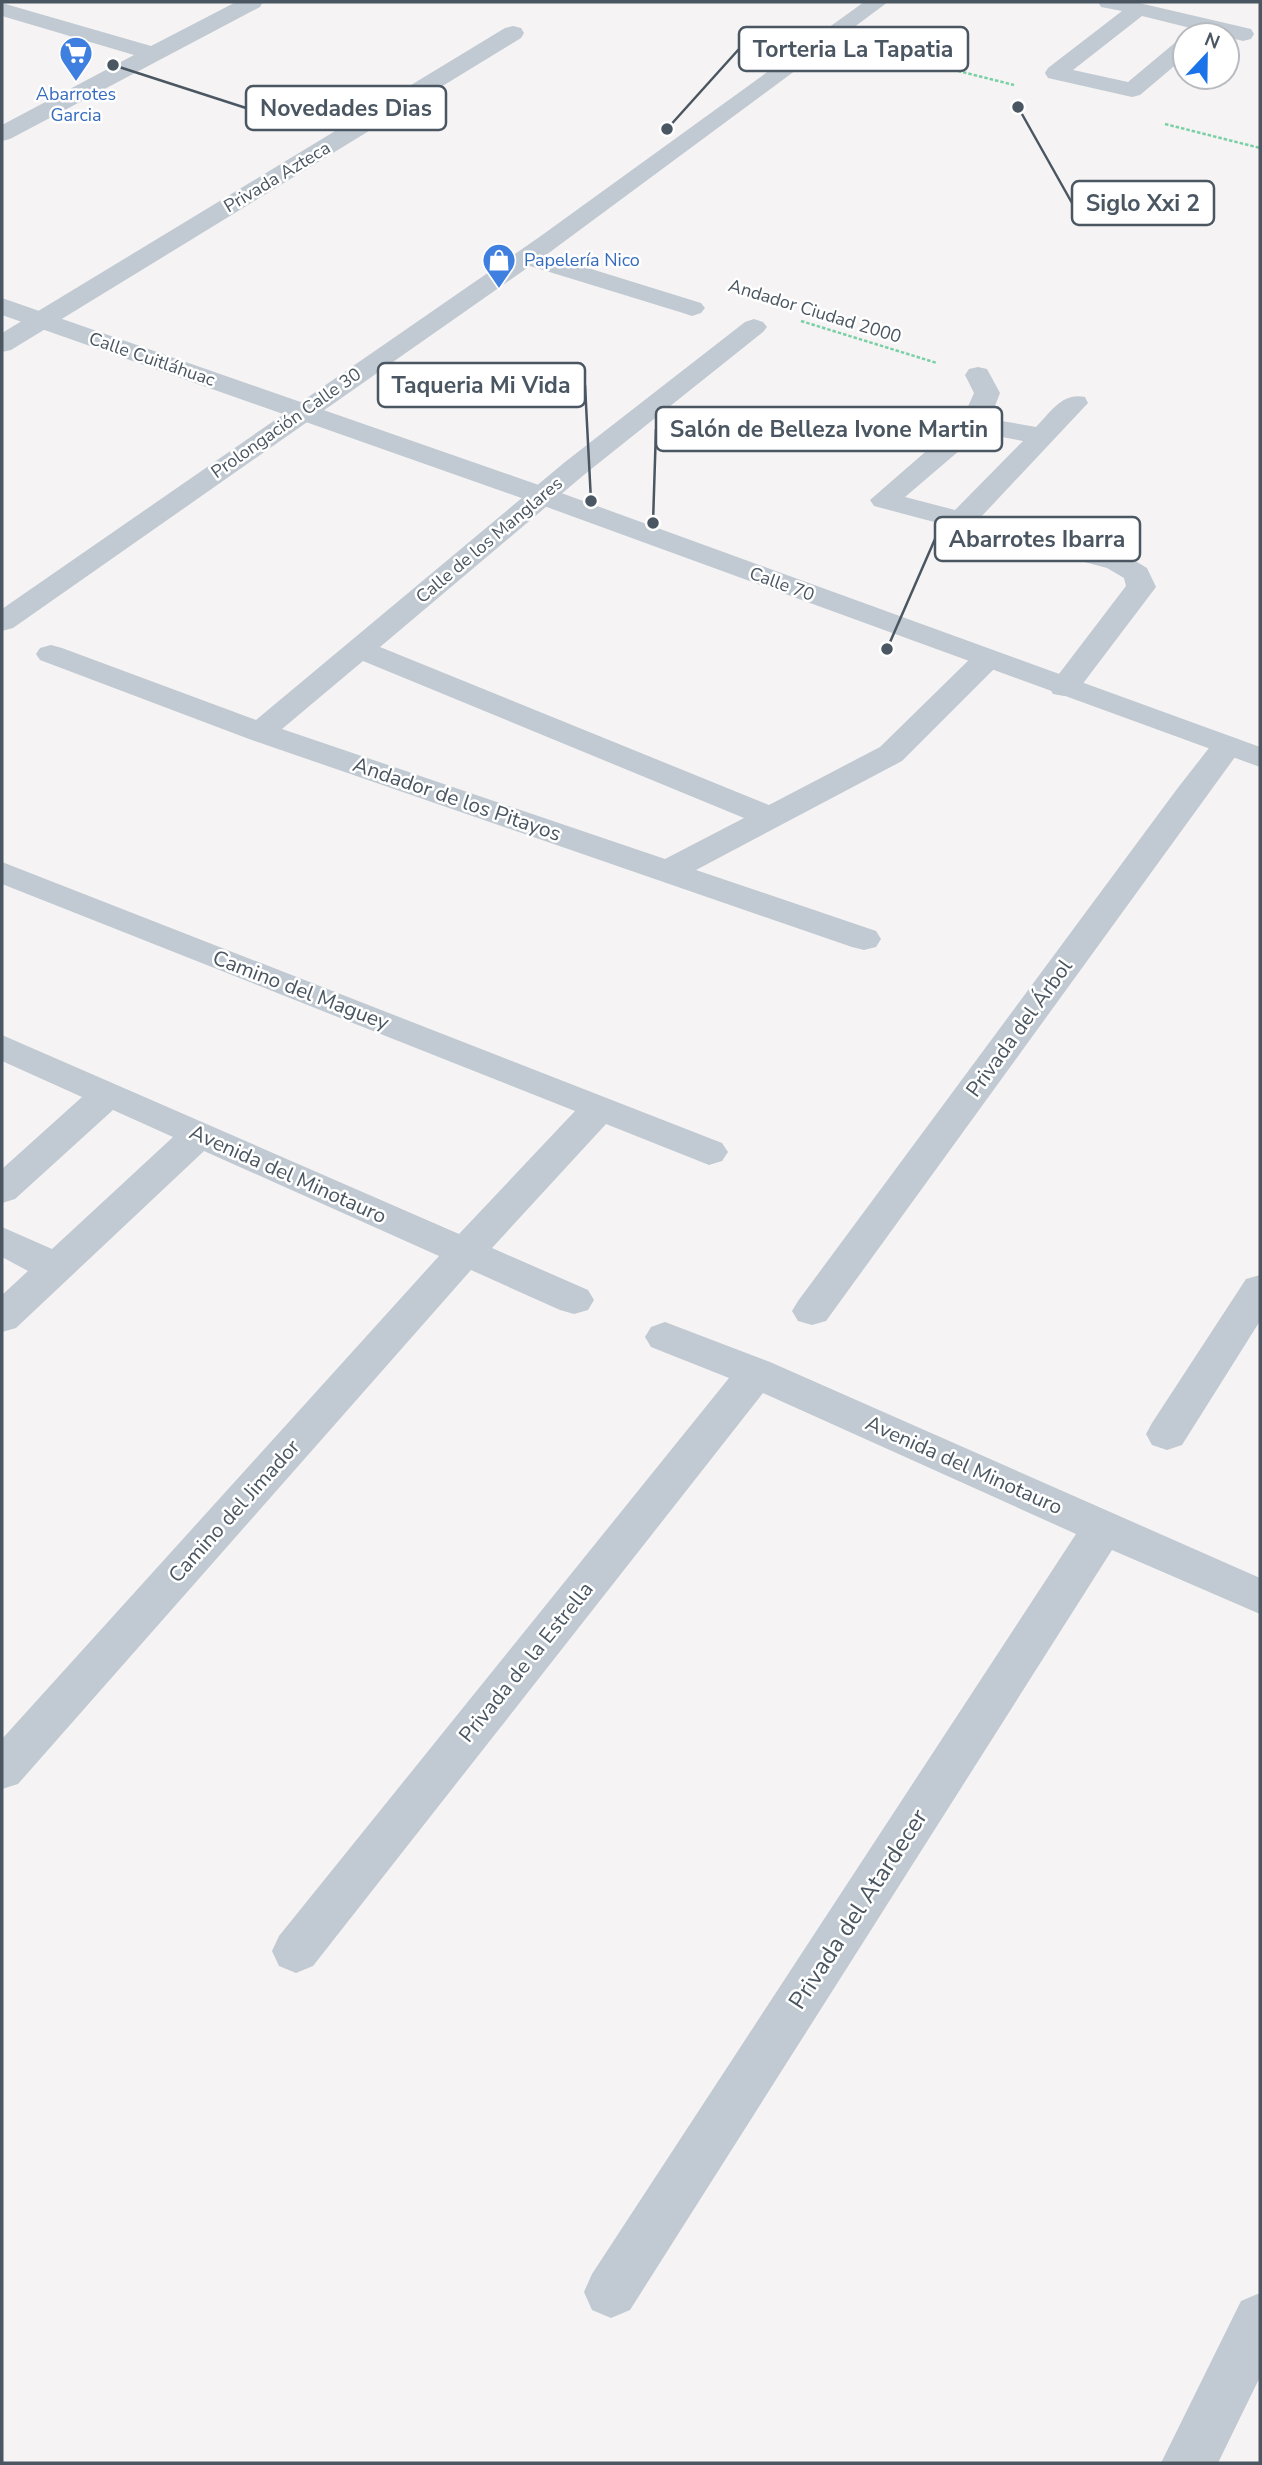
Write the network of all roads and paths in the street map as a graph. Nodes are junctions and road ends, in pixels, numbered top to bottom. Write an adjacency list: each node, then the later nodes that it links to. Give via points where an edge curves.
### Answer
1 (252, 2): 8 (street)
2 (877, 2): 12 (street, Prolongación Calle 30)
3 (1110, 2): 5 (street)
4 (2, 9): 8 (street)
5 (1138, 9): 6 (street); 9 (street, via 1056,73 1132,90)
6 (1176, 21)
7 (513, 33): 16 (street, Privada Azteca)
8 (153, 54): 10 (street)
9 (1171, 58)
10 (13, 119): 11 (street)
11 (2, 134)
12 (526, 257): 14 (street); 21 (street, Prolongación Calle 30)
13 (2, 306): 16 (street, Calle Cuitláhuac)
14 (692, 308)
15 (795, 319): 19 (path, Andador Ciudad 2000)
16 (42, 320): 18 (street, Privada Azteca); 21 (street, Calle Cuitláhuac)
17 (754, 327): 24 (street, Calle de los Manglares)
18 (2, 344)
19 (978, 375): 22 (street, via 987,393)
20 (1075, 403): 23 (street)
21 (302, 412): 24 (street, Calle 70); 26 (street, Prolongación Calle 30)
22 (974, 424): 23 (street); 25 (street, via 884,500)
23 (1043, 437): 25 (street)
24 (543, 496): 27 (street, Calle de los Manglares); 29 (street, Calle 70)
25 (962, 520): 30 (street, via 1117,562 1137,574 1141,587)
26 (2, 622)
27 (359, 649): 31 (street, Calle de los Manglares); 34 (street)
28 (51, 654): 31 (street, Andador de los Pitayos)
29 (987, 659): 30 (street, Calle 70); 34 (street, via 891,754)
30 (1064, 687): 32 (street, Calle 70)
31 (260, 732): 35 (street, Andador de los Pitayos)
32 (1227, 746): 33 (street, Calle 70); 49 (street, Privada del Árbol)
33 (1260, 758)
34 (771, 818): 35 (street)
35 (667, 872): 37 (street, Andador de los Pitayos)
36 (2, 873): 40 (street, Camino del Maguey)
37 (864, 939)
38 (2, 1047): 39 (street, Avenida del Minotauro)
39 (107, 1095): 41 (street, Avenida del Minotauro); 43 (street)
40 (600, 1107): 42 (street, Camino del Maguey); 45 (street, Camino del Jimador)
41 (199, 1134): 45 (street, Avenida del Minotauro); 46 (street)
42 (709, 1152)
43 (2, 1190)
44 (2, 1241): 46 (street)
45 (465, 1252): 48 (street, Avenida del Minotauro); 56 (street, Camino del Jimador)
46 (56, 1268): 50 (street)
47 (1260, 1289): 53 (street)
48 (574, 1300)
49 (812, 1311)
50 (2, 1318)
51 (665, 1338): 52 (street, Avenida del Minotauro)
52 (755, 1373): 54 (street, Avenida del Minotauro); 57 (street, Privada de la Estrella)
53 (1167, 1434)
54 (1104, 1526): 55 (street, Avenida del Minotauro); 58 (street, Privada del Atardecer)
55 (1260, 1597)
56 (2, 1770)
57 (296, 1951)
58 (611, 2292)
59 (1260, 2320): 60 (street)
60 (1189, 2463)

